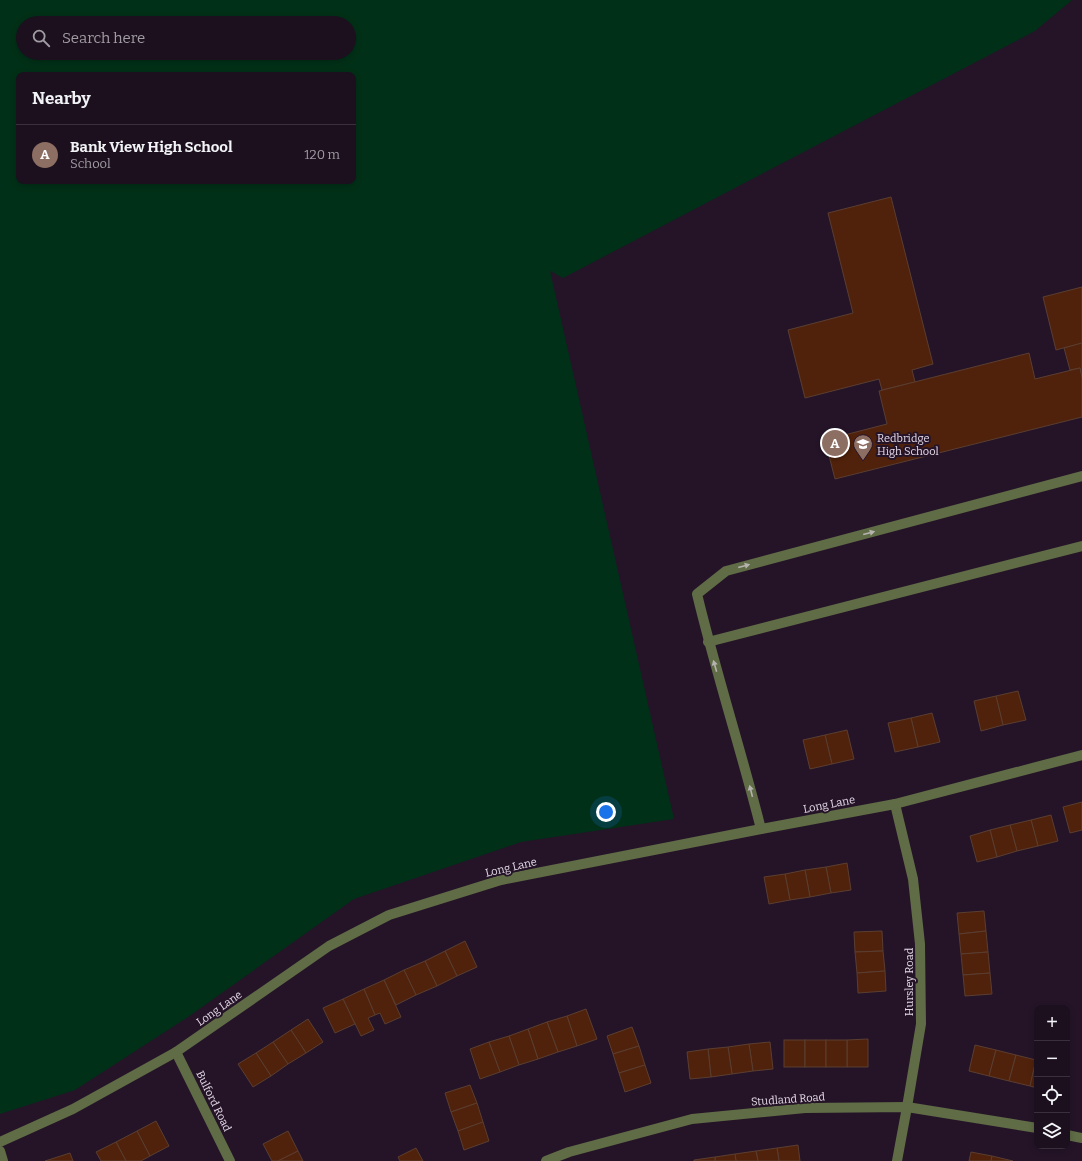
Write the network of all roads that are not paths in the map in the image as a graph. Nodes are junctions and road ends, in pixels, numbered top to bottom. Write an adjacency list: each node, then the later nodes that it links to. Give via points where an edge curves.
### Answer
1 (1082, 476): 3 (street, one-way to 1, via 697,594 726,571)
2 (1082, 546): 3 (street)
3 (708, 642): 6 (street, one-way to 3)
4 (1082, 755): 5 (street, Long Lane)
5 (895, 804): 6 (street, Long Lane); 8 (street, Hursley Road, via 913,879 920,944 921,1024)
6 (761, 829): 7 (street, Long Lane, via 501,880 389,915 329,946)
7 (176, 1052): 12 (street, Long Lane, via 74,1109); 16 (street, Bulford Road)
8 (908, 1107): 9 (street, Studland Road); 14 (street, Studland Road, via 805,1108 692,1118); 18 (street, Hursley Road)
9 (1034, 1128)
10 (1070, 1136): 11 (street)
11 (1082, 1138)
12 (0, 1142)
13 (0, 1151): 15 (street)
14 (570, 1156): 17 (street, Studland Road)
15 (3, 1161)
16 (230, 1161)
17 (546, 1161)
18 (897, 1161)

